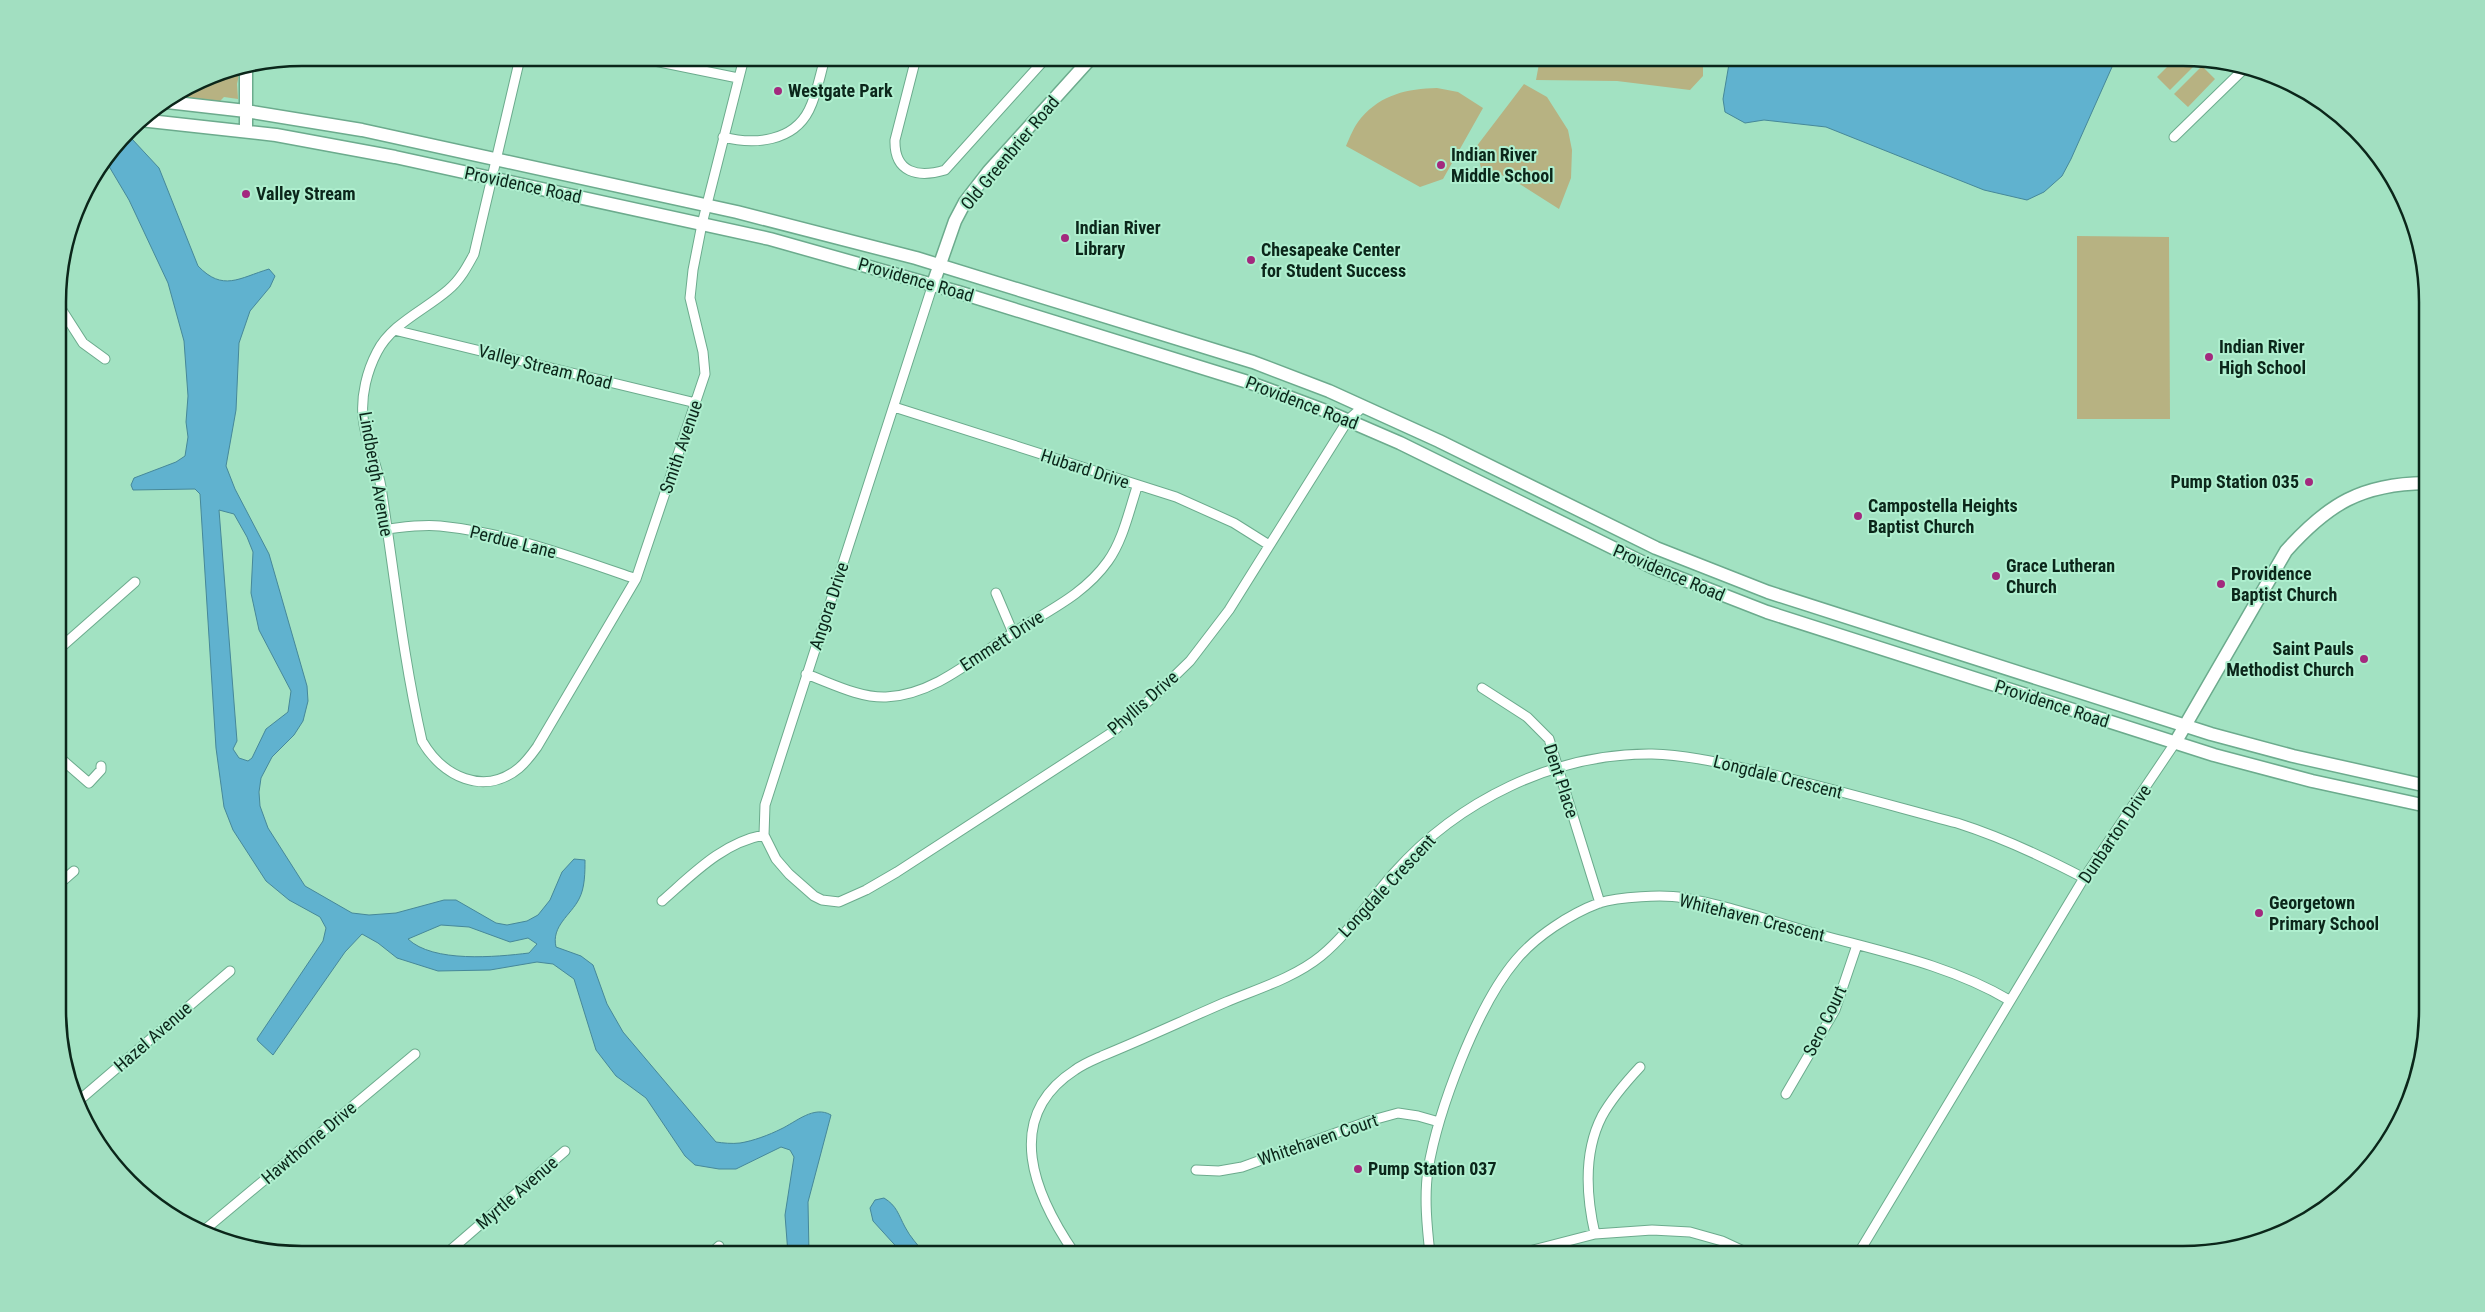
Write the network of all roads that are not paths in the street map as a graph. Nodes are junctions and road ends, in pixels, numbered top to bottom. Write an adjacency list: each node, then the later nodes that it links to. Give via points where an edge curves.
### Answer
1 (518, 66): 17 (street, Lindbergh Avenue)
2 (679, 66): 10 (street)
3 (742, 66): 10 (street, Smith Avenue)
4 (823, 66): 15 (street, via 809,111 792,130 752,142)
5 (914, 66): 6 (street, via 895,151 898,161 911,173 928,175 945,170)
6 (1039, 66)
7 (1084, 66): 21 (main road, Old Greenbrier Road, via 966,202 955,221)
8 (246, 73): 12 (main road)
9 (2240, 73): 16 (street)
10 (738, 78): 15 (street, Smith Avenue)
11 (176, 103): 12 (main road, Providence Road)
12 (246, 111): 14 (main road); 17 (main road, Providence Road, via 362,130)
13 (152, 121): 14 (main road, Providence Road)
14 (246, 131): 18 (main road, Providence Road, via 356,149)
15 (723, 137): 19 (street, Smith Avenue)
16 (2174, 137)
17 (496, 159): 18 (street, Lindbergh Avenue); 19 (main road, Providence Road)
18 (491, 178): 20 (main road, Providence Road); 24 (street, Lindbergh Avenue, via 474,254 462,274 434,302)
19 (707, 205): 20 (street, Smith Avenue); 21 (main road, Providence Road, via 816,230)
20 (702, 224): 22 (main road, Providence Road); 26 (street, Smith Avenue, via 690,298 705,374)
21 (939, 265): 22 (main road, Old Greenbrier Road); 27 (main road, Providence Road, via 1253,362)
22 (933, 284): 28 (street, Angora Drive); 29 (main road, Providence Road, via 1241,380)
23 (66, 316): 25 (street, via 83,342)
24 (394, 330): 26 (street, Valley Stream Road); 32 (street, Lindbergh Avenue, via 378,350 364,392 364,425 377,469)
25 (105, 359)
26 (696, 403): 34 (street, Smith Avenue)
27 (1364, 406): 29 (street, Phyllis Drive); 41 (main road, Providence Road, via 1615,529 1711,571)
28 (894, 407): 31 (street, Hubard Drive); 39 (street, Angora Drive)
29 (1348, 420): 33 (street, Phyllis Drive); 42 (main road, Providence Road, via 1691,584 1790,620)
30 (2419, 483): 41 (main road, Dunbarton Drive, via 2381,486 2338,503 2297,538)
31 (1137, 487): 33 (street, Hubard Drive, via 1203,508); 37 (street, Emmett Drive, via 1109,560 1070,598)
32 (387, 529): 34 (street, Perdue Lane, via 424,525 465,530 546,548); 46 (street, Lindbergh Avenue, via 422,741 430,755 452,774)
33 (1269, 545): 54 (street, Phyllis Drive, via 1229,610 1190,661 1111,733 890,876 853,897)
34 (636, 579): 46 (street, Smith Avenue, via 537,747 520,768 504,777)
35 (135, 582): 38 (street)
36 (996, 593): 37 (street)
37 (1013, 633): 39 (street, Emmett Drive, via 950,675 920,690 901,695 867,696)
38 (66, 643)
39 (806, 674): 49 (street, Angora Drive, via 768,790)
40 (1482, 688): 45 (street, Dent Place, via 1527,717 1548,739)
41 (2186, 726): 42 (main road, Dunbarton Drive); 47 (main road, Providence Road, via 2293,756)
42 (2175, 743): 48 (main road, Providence Road, via 2273,771); 52 (street, Dunbarton Drive)
43 (66, 763): 44 (street, via 89,783)
44 (101, 766)
45 (1558, 768): 52 (street, Longdale Crescent, via 1612,756 1653,754 1702,758 1957,823 2034,852); 55 (street, Dent Place); 69 (street, Longdale Crescent, via 1476,804 1430,837 1320,956 1291,974 1075,1069 1058,1083 1034,1118 1030,1149 1032,1165 1046,1203)
46 (482, 781)
47 (2419, 784)
48 (2419, 804)
49 (764, 835): 53 (street, via 731,845); 54 (street, Angora Drive, via 776,859 789,874 814,896)
50 (74, 871): 51 (street)
51 (66, 878)
52 (2084, 878): 58 (street, Dunbarton Drive)
53 (662, 901)
54 (831, 902)
55 (1600, 903): 56 (street, Whitehaven Crescent, via 1625,898 1682,898); 63 (street, Whitehaven Crescent, via 1569,918 1516,959 1494,990 1479,1020)
56 (1857, 945): 58 (street, Whitehaven Crescent, via 1951,971); 61 (street, Sero Court, via 1835,1010)
57 (230, 972): 62 (street, Hazel Avenue)
58 (2009, 1000): 73 (street, Dunbarton Drive)
59 (415, 1054): 66 (street, Hawthorne Drive)
60 (1640, 1067): 67 (street, via 1601,1117 1592,1146 1587,1200)
61 (1786, 1094)
62 (83, 1097)
63 (1439, 1122): 65 (street, Whitehaven Court, via 1398,1113 1242,1166 1219,1171); 70 (street, Whitehaven Crescent, via 1428,1171)
64 (565, 1151): 68 (street, Myrtle Avenue)
65 (1196, 1170)
66 (209, 1226)
67 (1595, 1234): 71 (street); 72 (street, via 1652,1230 1690,1232)
68 (455, 1246)
69 (1070, 1246)
70 (1429, 1246)
71 (1549, 1246)
72 (1733, 1246)
73 (1863, 1246)

